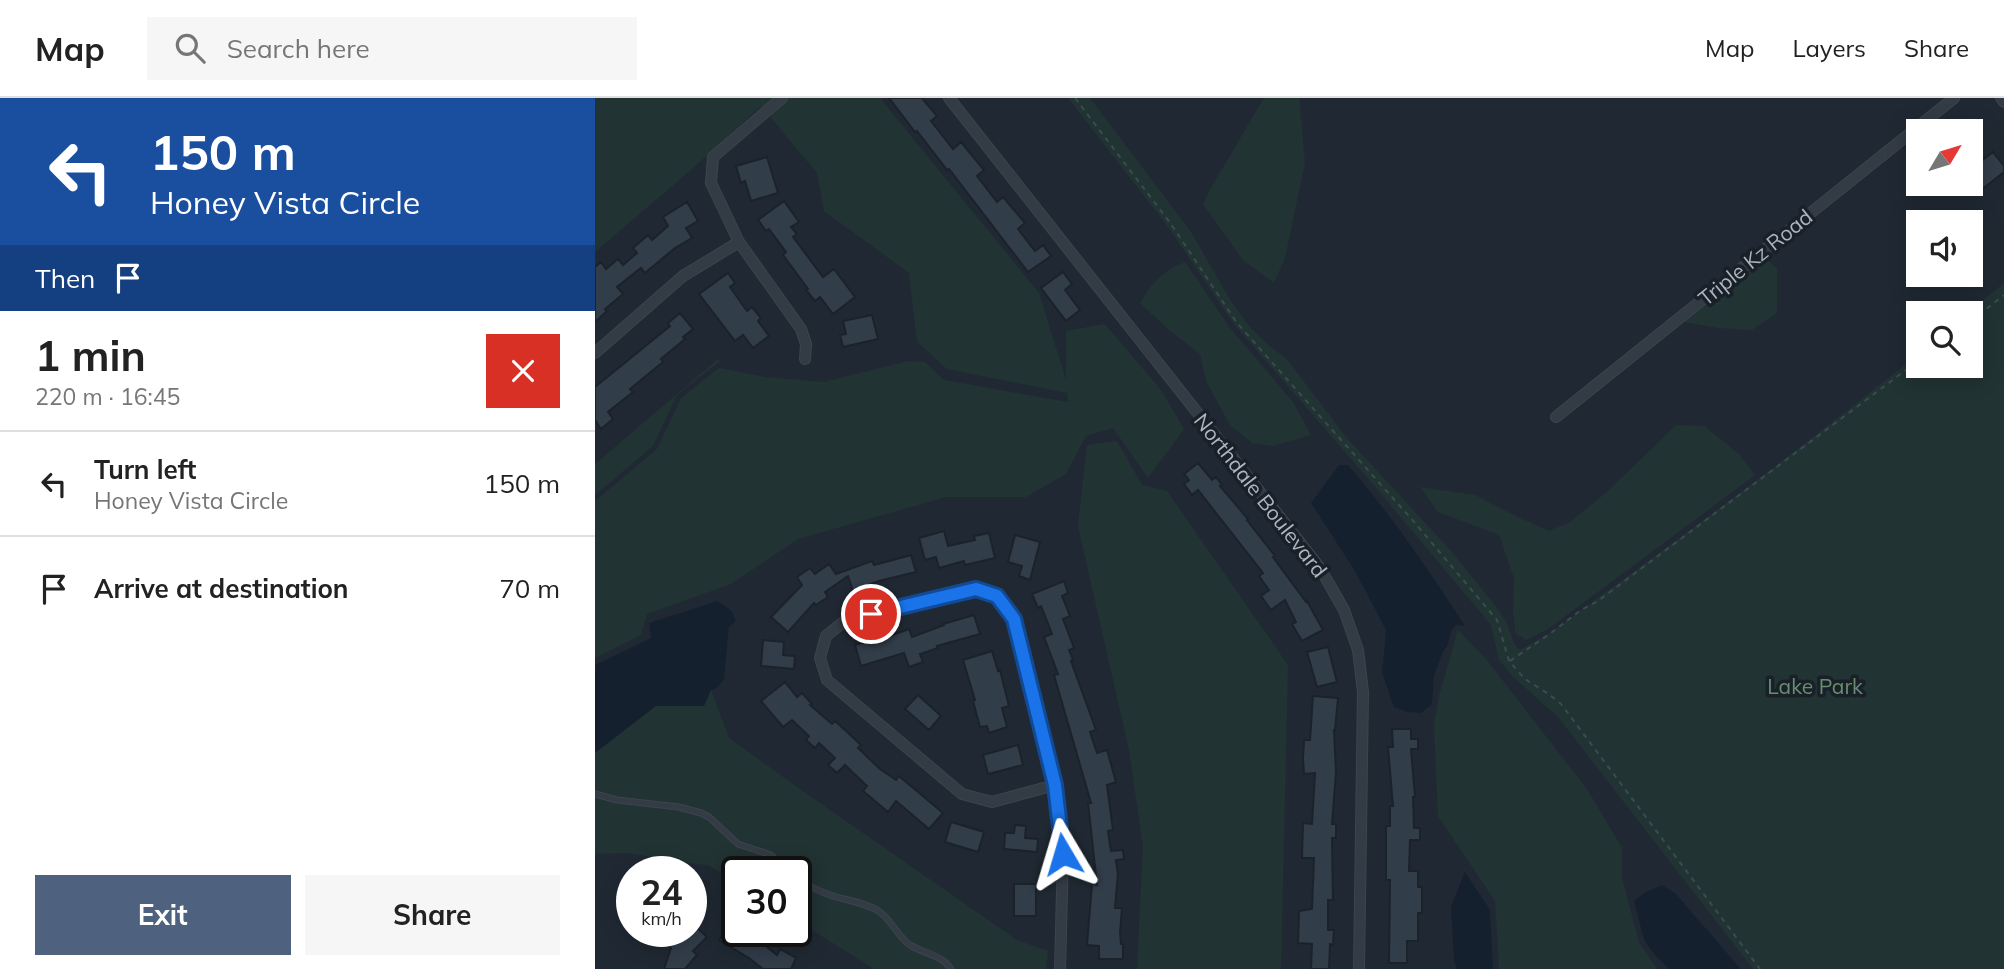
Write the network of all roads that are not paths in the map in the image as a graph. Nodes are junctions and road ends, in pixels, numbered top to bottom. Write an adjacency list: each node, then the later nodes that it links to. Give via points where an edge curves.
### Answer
1 (782, 98): 4 (street, via 713,156 711,183)
2 (950, 98): 14 (street, Northdale Boulevard, via 1320,568 1344,610 1358,650 1363,692)
3 (1954, 98): 7 (street, Triple Kz Road)
4 (739, 242): 5 (street, via 683,276); 6 (street, via 801,329)
5 (595, 353)
6 (806, 359)
7 (1556, 417)
8 (1055, 785): 8 (street, via 992,802 962,794 827,680 820,658 827,636 846,620 966,591 976,589 997,596 1014,619); 13 (street, via 1063,854)
9 (595, 793): 10 (lane, via 701,813 738,844)
10 (771, 856)
11 (812, 888): 12 (lane, via 880,912 901,938 942,959)
12 (951, 969)
13 (1060, 969)
14 (1359, 969)

